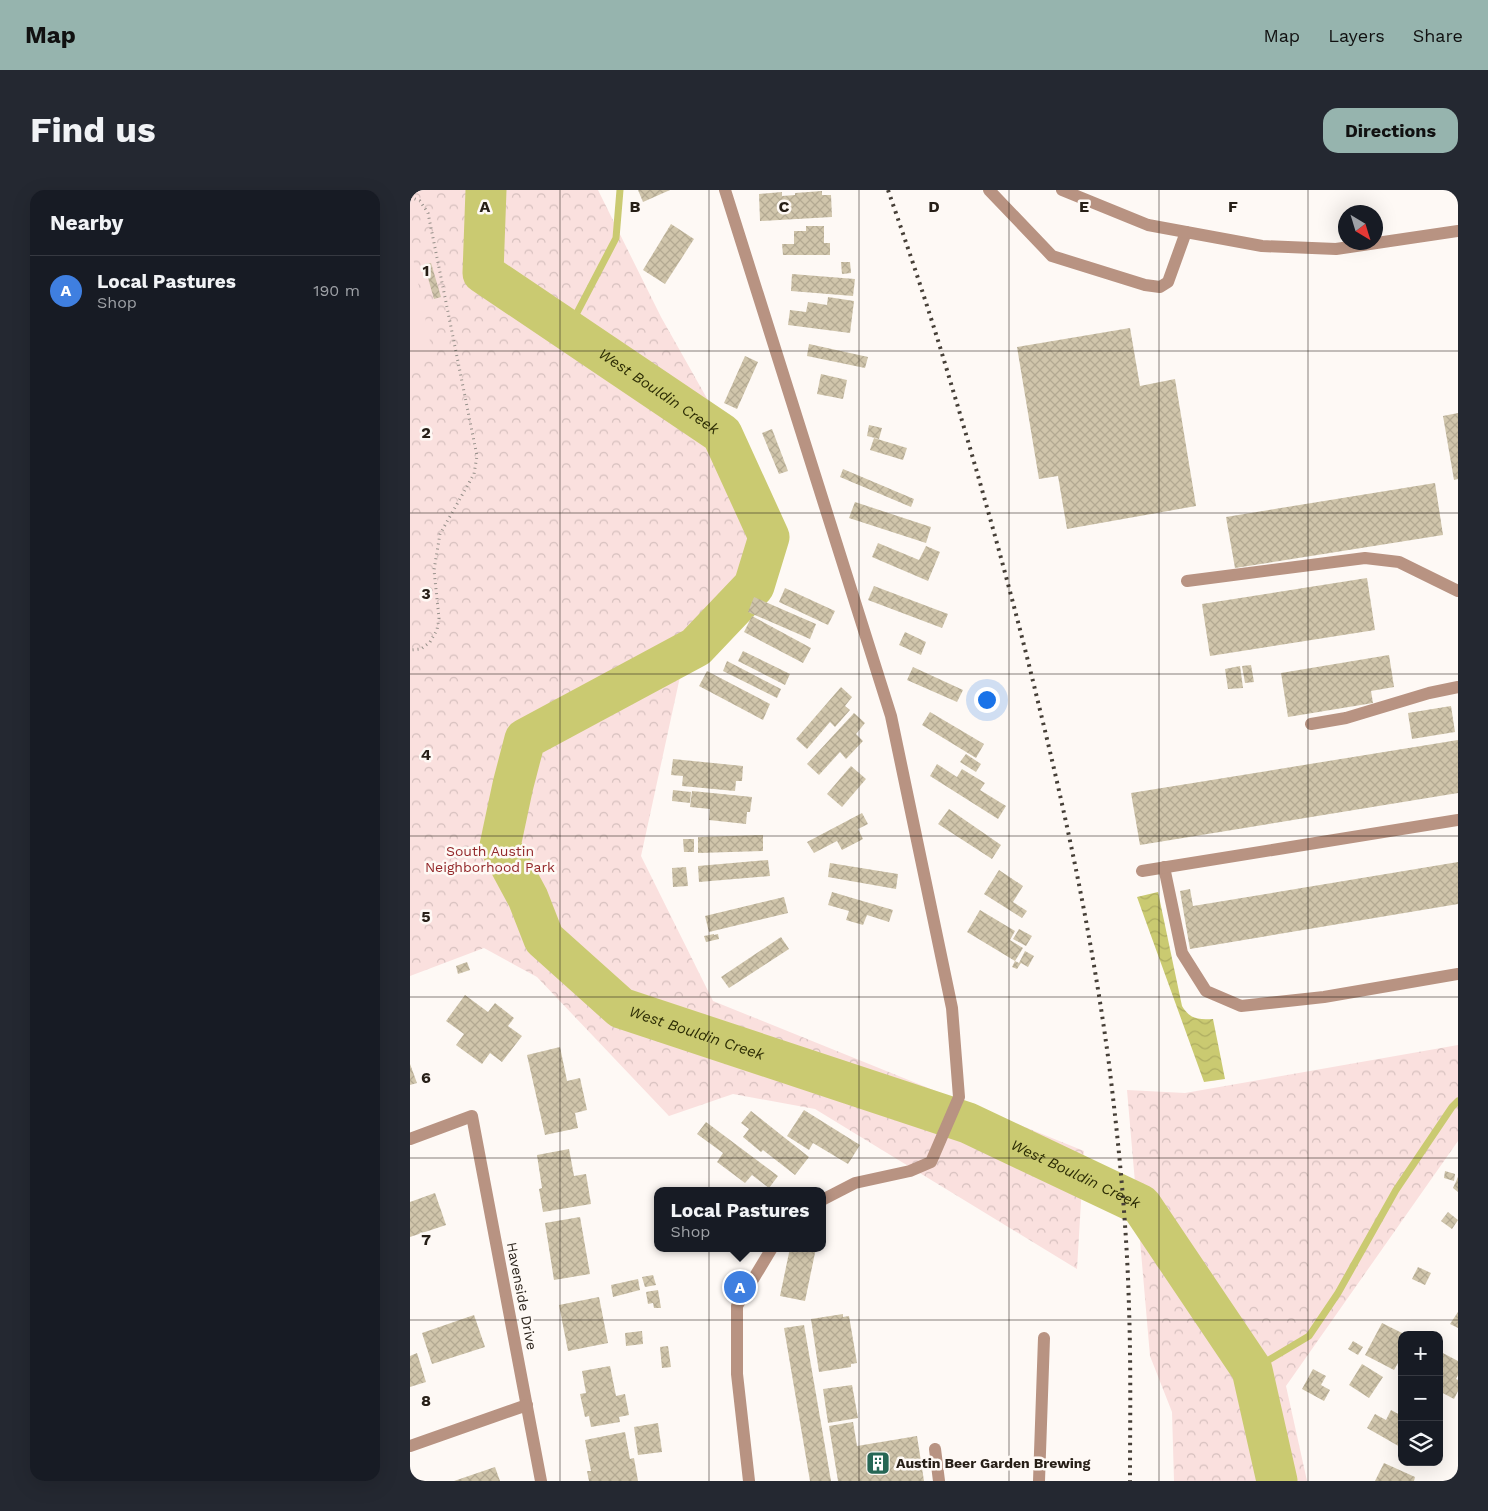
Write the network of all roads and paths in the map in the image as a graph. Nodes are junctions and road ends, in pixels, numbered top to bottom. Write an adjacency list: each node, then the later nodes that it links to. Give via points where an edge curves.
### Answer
1 (725, 190): 17 (street, via 891,716 952,1008 959,1097 932,1162 910,1171 855,1182)
2 (989, 190): 6 (street, via 1052,256 1145,286 1160,287 1168,282)
3 (1062, 190): 6 (street, via 1148,225)
4 (410, 197): 9 (path, via 420,201 428,213 477,456 474,474 440,534 434,570 439,618 437,630 421,649)
5 (1458, 231): 6 (street, via 1336,249 1262,246)
6 (1186, 232)
7 (1187, 581): 8 (street, via 1366,558 1399,562)
8 (1458, 591)
9 (410, 650)
10 (1458, 687): 11 (street, via 1346,718)
11 (1311, 724)
12 (1458, 820): 13 (street)
13 (1164, 867): 14 (street); 15 (street, via 1182,952 1206,991 1241,1006 1324,997)
14 (1142, 871)
15 (1458, 974)
16 (410, 1139): 20 (street, Havenside Drive, via 472,1116)
17 (826, 1198)
18 (770, 1252): 24 (street, via 737,1306 737,1374)
19 (1044, 1338): 26 (street)
20 (527, 1405): 21 (street); 23 (street, Havenside Drive)
21 (410, 1446)
22 (935, 1449): 25 (street)
23 (541, 1481)
24 (749, 1481)
25 (939, 1481)
26 (1039, 1481)

